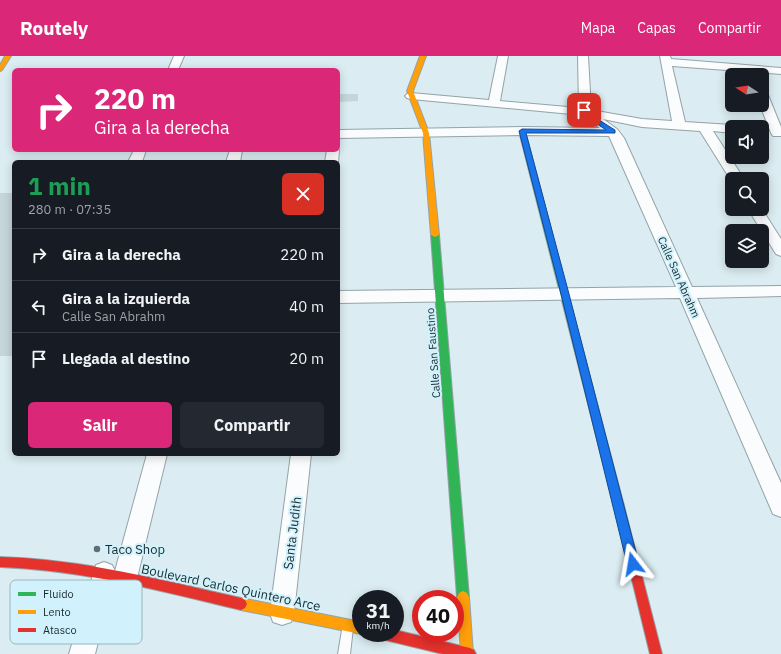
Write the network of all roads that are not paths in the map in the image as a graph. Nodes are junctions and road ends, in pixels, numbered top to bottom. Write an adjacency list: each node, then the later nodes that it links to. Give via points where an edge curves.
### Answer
1 (8, 56): 9 (street)
2 (178, 56): 7 (street)
3 (424, 56): 12 (street, via 410,91)
4 (503, 56): 13 (street)
5 (583, 56): 15 (street)
6 (665, 59): 8 (street); 17 (street)
7 (174, 68)
8 (726, 68)
9 (0, 69)
10 (769, 71): 11 (street)
11 (781, 71)
12 (411, 96): 13 (street); 23 (street, Calle San Faustino)
13 (494, 104): 15 (street)
14 (769, 111): 24 (street)
15 (585, 112): 16 (street); 21 (street, Calle San Abrahm)
16 (642, 123): 17 (street); 21 (street)
17 (679, 125): 18 (street)
18 (704, 127): 19 (street); 26 (street)
19 (725, 128)
20 (522, 131): 21 (street); 23 (street); 31 (street)
21 (613, 132): 30 (street, Calle San Abrahm, via 618,138)
22 (769, 132): 24 (street)
23 (426, 133): 25 (street); 32 (street, Calle San Faustino)
24 (779, 133)
25 (340, 134)
26 (733, 172)
27 (759, 216): 28 (street)
28 (781, 251)
29 (781, 291): 30 (street)
30 (686, 292): 31 (street); 36 (street, Calle San Abrahm)
31 (565, 294): 32 (street); 50 (street)
32 (441, 296): 33 (street); 49 (street, Calle San Faustino)
33 (340, 297)
34 (156, 456): 38 (street)
35 (301, 456): 42 (street, Santa Judith)
36 (781, 506)
37 (0, 562): 38 (street, Boulevard Carlos Quintero Arce, via 77,567)
38 (114, 575): 39 (street); 40 (street, Boulevard Carlos Quintero Arce)
39 (112, 580)
40 (136, 580)
41 (142, 581): 42 (street, Boulevard Carlos Quintero Arce)
42 (282, 613): 43 (street, Boulevard Carlos Quintero Arce)
43 (347, 625): 44 (street, Boulevard Carlos Quintero Arce); 48 (lane)
44 (352, 626)
45 (404, 639): 49 (street)
46 (86, 644): 47 (street)
47 (82, 654)
48 (344, 654)
49 (468, 654)
50 (656, 654)

